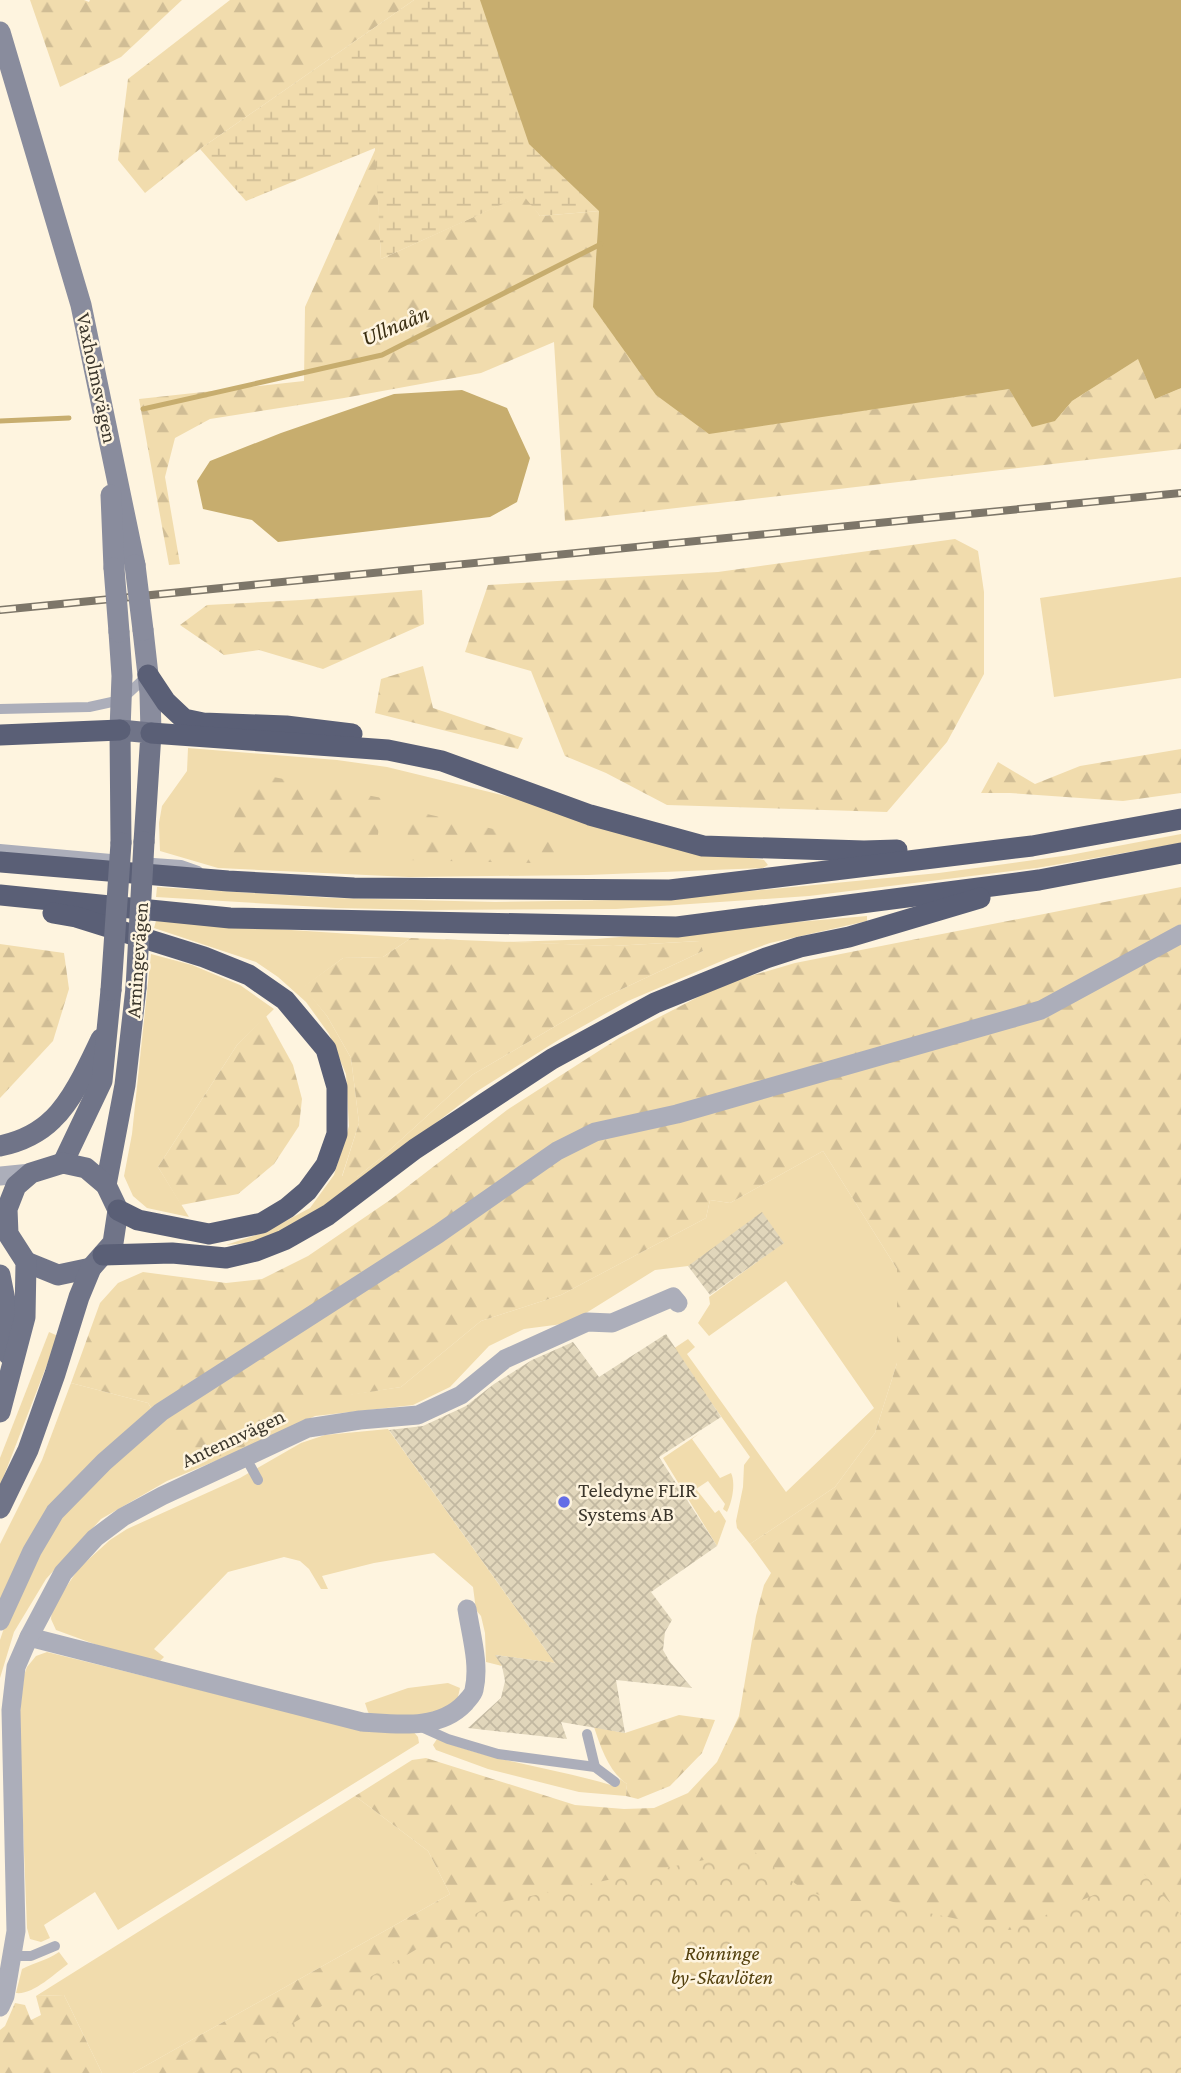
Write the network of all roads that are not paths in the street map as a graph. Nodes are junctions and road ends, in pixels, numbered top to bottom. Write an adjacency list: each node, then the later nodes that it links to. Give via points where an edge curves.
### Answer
1 (0, 32): 2 (main road, Vaxholmsvägen, via 82,305 108,430)
2 (125, 566): 3 (main road, Vaxholmsvägen, bridge, via 144,630); 4 (main road, bridge, via 119,632)
3 (148, 675): 4 (lane); 7 (main road, Vaxholmsvägen); 9 (highway, via 184,719 366,735)
4 (121, 700): 5 (lane, via 89,707); 6 (main road)
5 (0, 709)
6 (120, 730): 7 (main road); 8 (highway); 20 (main road, Arningevägen, bridge, via 121,843)
7 (151, 733): 9 (highway); 25 (main road, Arningevägen, bridge, via 136,988 125,1084)
8 (0, 735)
9 (388, 750): 11 (highway, via 442,761 590,815 703,846 864,851)
10 (1181, 819): 11 (highway)
11 (1032, 846): 16 (highway, via 670,890 354,888)
12 (0, 849): 16 (lane, via 181,865)
13 (1181, 853): 15 (highway)
14 (0, 862): 16 (highway)
15 (1039, 880): 17 (highway, via 677,927 230,918); 28 (highway, via 765,958 655,1003 552,1059 415,1149 328,1215 284,1240 226,1258 172,1253)
16 (228, 881)
17 (0, 895)
18 (0, 903): 26 (highway, via 76,917 249,975 285,1000 326,1049 337,1087 337,1134 326,1165 287,1208 262,1223 209,1234 138,1220)
19 (1181, 934): 38 (street, via 1041,1010 677,1114 594,1132 557,1150 438,1234 161,1412 55,1512 32,1550)
20 (108, 1024): 21 (main road, via 79,1083 53,1120 20,1141); 22 (main road, Arningevägen, via 102,1081)
21 (0, 1146)
22 (63, 1163): 23 (main road); 25 (main road, via 86,1168)
23 (31, 1173): 24 (street); 27 (main road, via 16,1186)
24 (0, 1176)
25 (106, 1185): 26 (main road)
26 (118, 1210): 28 (main road, via 113,1243)
27 (4, 1230): 29 (main road)
28 (97, 1261): 29 (main road, via 58,1275); 36 (main road, via 79,1297 28,1450)
29 (26, 1262): 32 (main road, via 25,1317)
30 (0, 1275): 32 (main road)
31 (678, 1303): 34 (street, Antennvägen, via 673,1297 612,1323 587,1322 505,1359 461,1395 418,1415 307,1428)
32 (10, 1374): 33 (main road)
33 (0, 1412)
34 (246, 1458): 35 (lane); 39 (street, Antennvägen, via 122,1517 95,1538 63,1573)
35 (258, 1480)
36 (0, 1508)
37 (467, 1609): 40 (street, via 476,1669 474,1693 459,1709 435,1721)
38 (0, 1622)
39 (29, 1637): 40 (street, via 362,1722); 43 (street, Antennvägen, via 16,1667)
40 (414, 1724): 42 (lane, via 498,1754)
41 (587, 1734): 42 (lane)
42 (595, 1768): 44 (lane)
43 (6, 1777): 46 (street, Antennvägen)
44 (615, 1782)
45 (0, 1819): 46 (street)
46 (14, 1839): 48 (street, Antennvägen, via 16,1931)
47 (55, 1946): 48 (lane, via 31,1956)
48 (12, 1956): 49 (street, Antennvägen)
49 (0, 2007)

